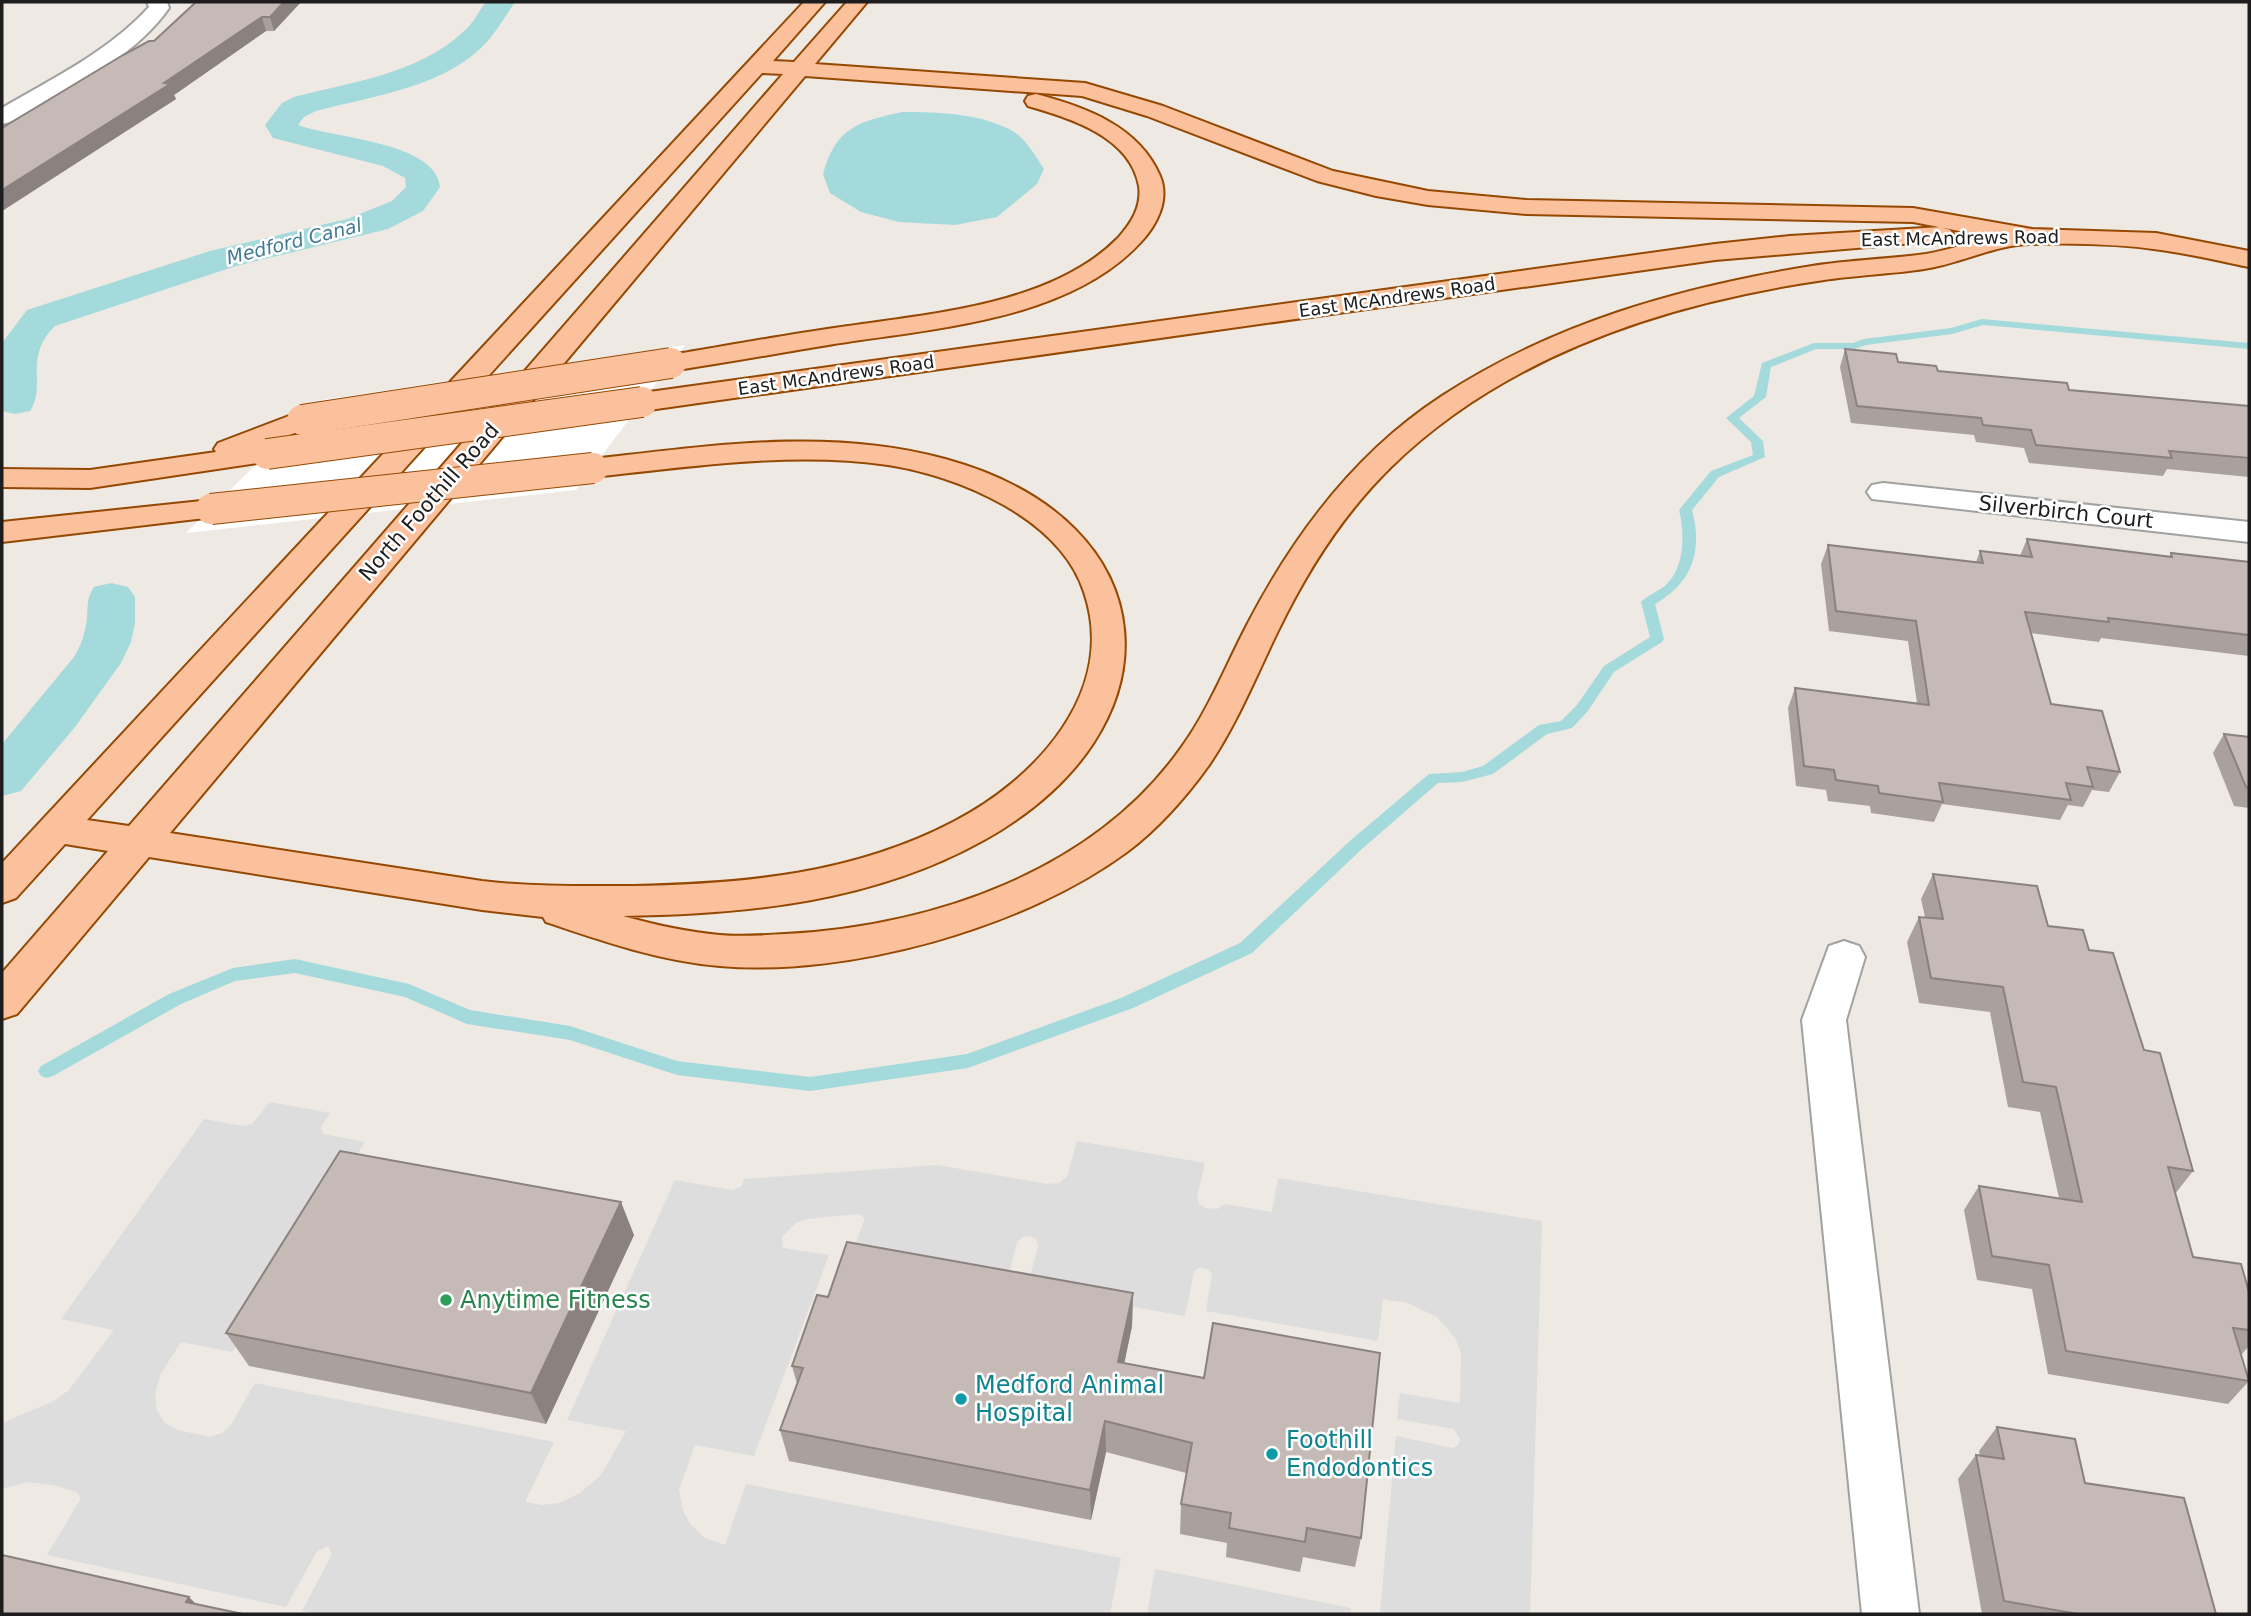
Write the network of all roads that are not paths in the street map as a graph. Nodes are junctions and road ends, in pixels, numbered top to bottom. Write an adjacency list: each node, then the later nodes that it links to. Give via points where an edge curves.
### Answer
1 (157, 2): 7 (street, via 159,8 145,26)
2 (815, 2): 4 (main road)
3 (856, 2): 5 (main road, North Foothill Road)
4 (756, 66): 5 (main road); 19 (main road)
5 (800, 69): 6 (main road); 20 (main road, North Foothill Road)
6 (956, 81): 8 (main road, via 1085,90 1155,111 1325,176 1428,198 1527,207 1913,215); 12 (main road, bridge, via 1063,109 1127,145 1143,163 1151,184 1150,204 1135,236 1080,276 1013,303 961,316 302,420)
7 (2, 117)
8 (2027, 235): 10 (main road, East McAndrews Road); 12 (main road, East McAndrews Road, bridge, via 1866,239 1716,253); 22 (main road, via 1930,261 1789,278 1661,306 1539,353 1454,401 1387,453 1326,521 1282,589 1211,727 1175,785 1124,833 1077,865 1010,899 945,923 800,951 716,951 635,936)
9 (2249, 236): 10 (main road, East McAndrews Road)
10 (2156, 241): 11 (main road, East McAndrews Road)
11 (2249, 259)
12 (191, 465): 14 (main road)
13 (2, 478): 14 (main road)
14 (90, 479): 16 (main road)
15 (1883, 492): 18 (street, Silverbirch Court)
16 (2, 505)
17 (2, 532): 22 (main road, bridge, via 738,453 818,450 909,459 981,481 1046,519 1088,562 1106,601 1109,648 1099,701 1063,757 1006,809 894,864 807,888 662,901)
18 (2249, 532)
19 (55, 830): 20 (main road); 21 (main road)
20 (138, 842): 22 (main road); 24 (main road, North Foothill Road)
21 (2, 888)
22 (530, 901)
23 (1844, 957): 25 (street, via 1824,1020)
24 (2, 1002)
25 (1891, 1614)

